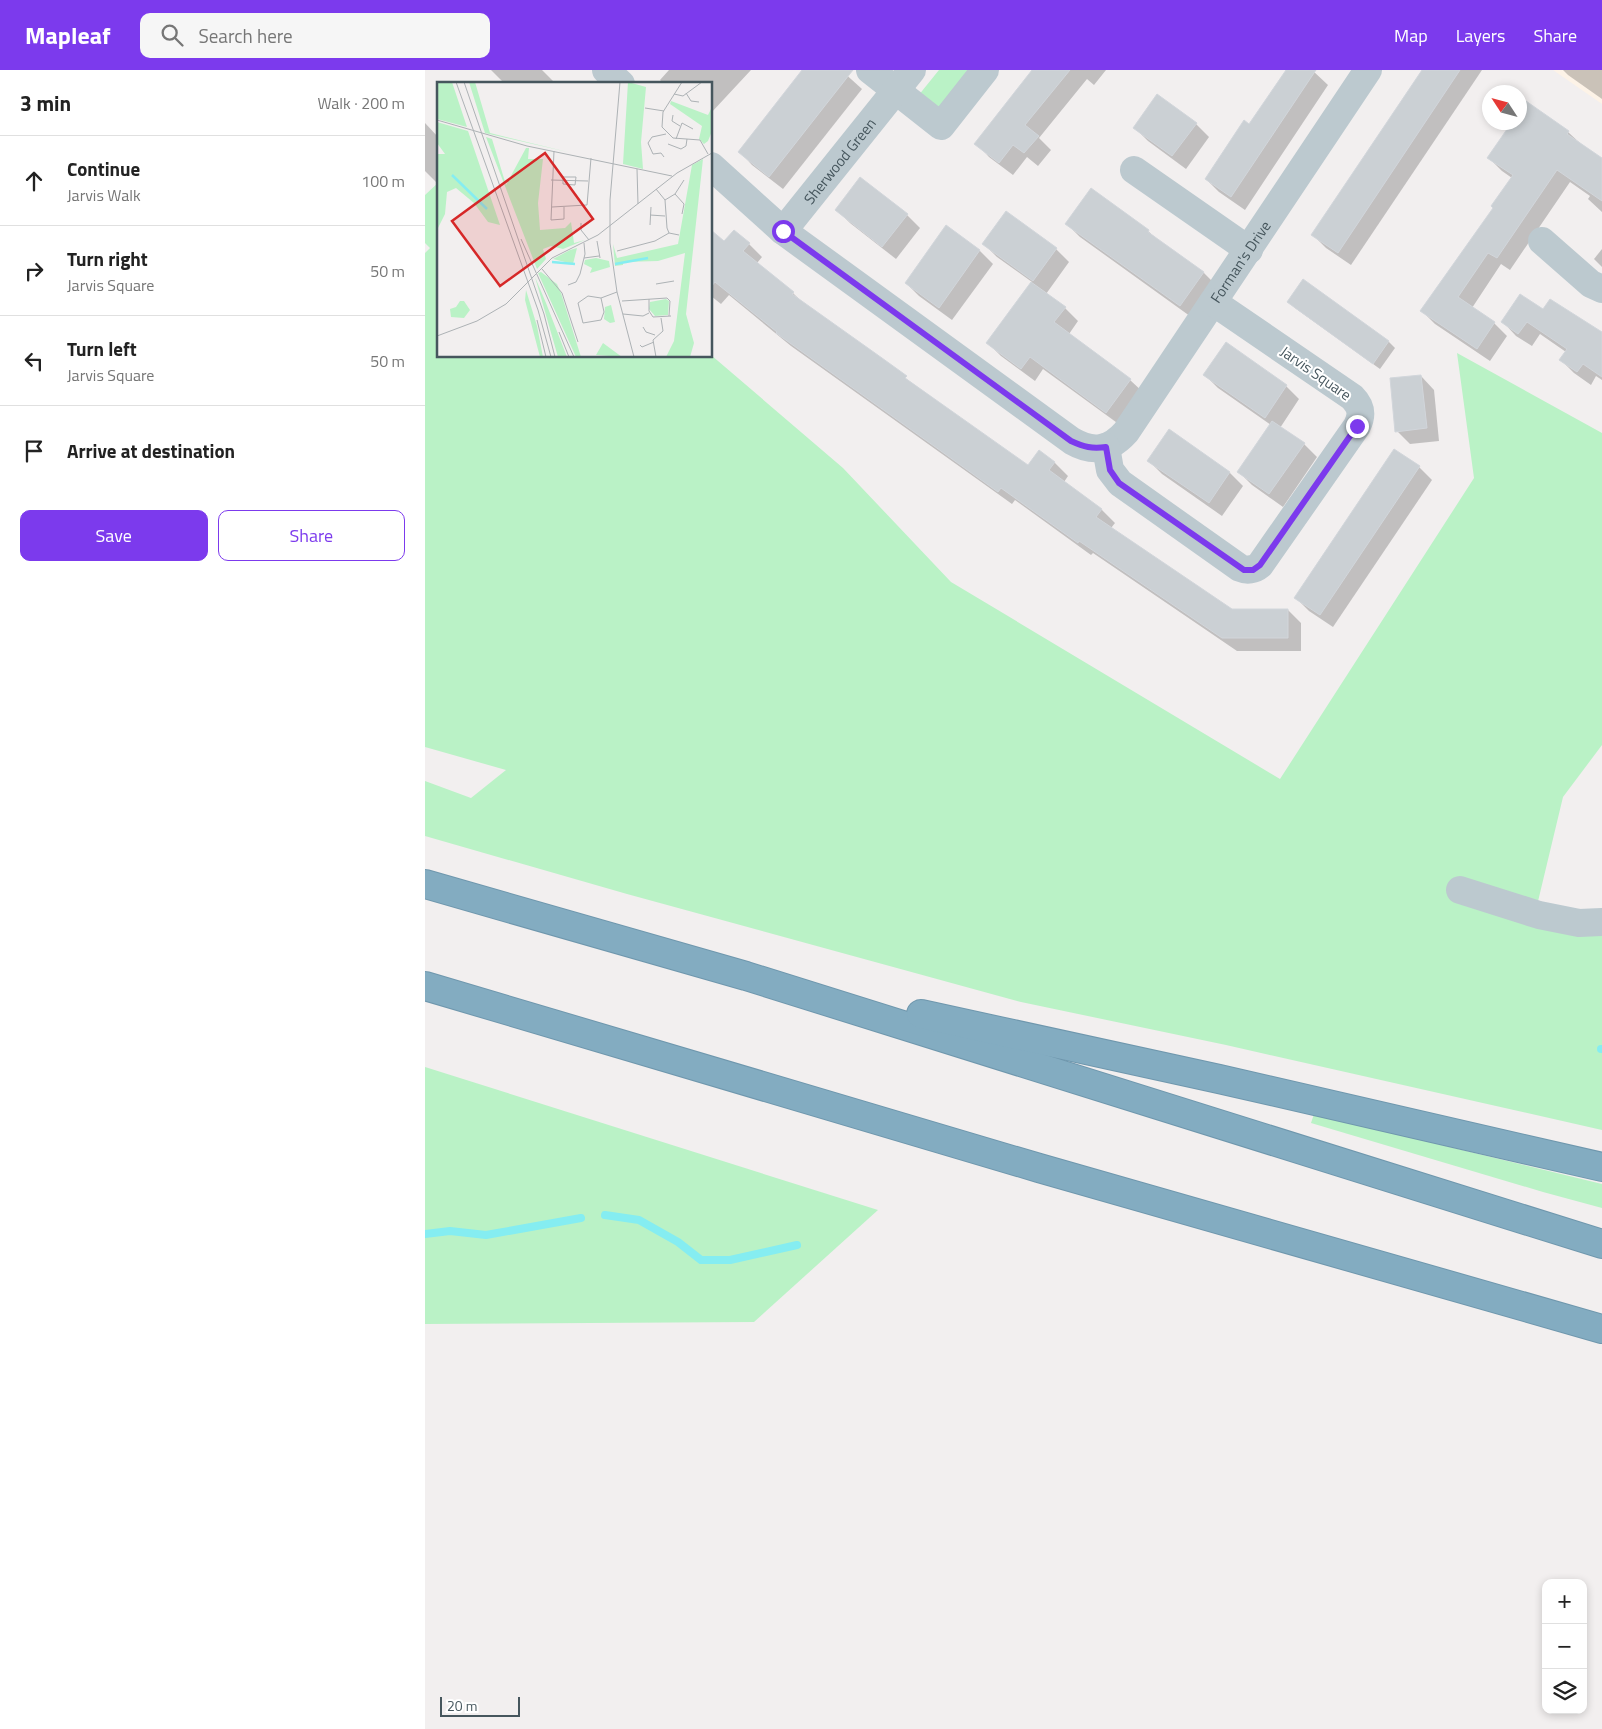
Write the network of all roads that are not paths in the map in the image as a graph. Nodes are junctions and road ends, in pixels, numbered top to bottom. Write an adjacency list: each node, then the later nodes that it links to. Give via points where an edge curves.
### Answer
1 (606, 70): 6 (street)
2 (870, 70): 5 (street)
3 (985, 70): 5 (street, via 941,126)
4 (1368, 70): 11 (street, Forman's Drive)
5 (904, 80): 9 (street, Sherwood Green)
6 (619, 82)
7 (713, 168): 9 (street)
8 (1134, 170): 11 (street)
9 (783, 231): 14 (street, via 1071,441 1083,447)
10 (1542, 242): 12 (street, via 1591,284)
11 (1249, 250): 13 (street, Forman's Drive)
12 (1602, 289)
13 (1213, 302): 14 (street, Forman's Drive, via 1126,432); 14 (street, Jarvis Square, via 1352,397 1360,407 1357,426 1260,565 1248,570 1240,568 1119,483 1110,470)
14 (1106, 447)
15 (425, 884): 18 (highway)
16 (1460, 890): 17 (street, via 1539,915 1579,923)
17 (1602, 922)
18 (746, 976): 20 (highway, via 1229,1081); 21 (highway)
19 (425, 986): 22 (highway, via 1030,1165)
20 (1602, 1167)
21 (1602, 1244)
22 (1602, 1329)

